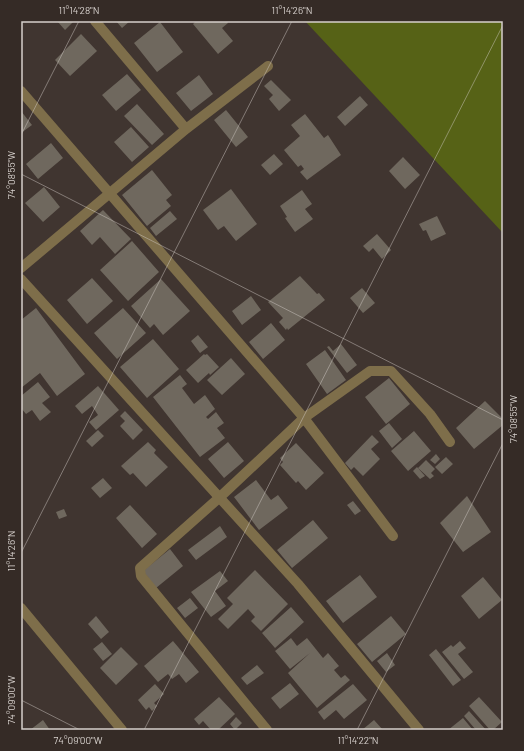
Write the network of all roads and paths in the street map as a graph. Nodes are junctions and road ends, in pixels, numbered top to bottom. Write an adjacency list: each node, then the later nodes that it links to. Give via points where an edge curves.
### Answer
1 (95, 21): 4 (street)
2 (268, 66): 4 (street)
3 (21, 91): 5 (street)
4 (186, 128): 5 (street)
5 (109, 193): 6 (street); 8 (street)
6 (21, 268)
7 (21, 279): 10 (street)
8 (304, 418): 9 (street, via 370,371 391,371 430,414); 10 (street); 11 (street)
9 (450, 442)
10 (220, 497): 13 (street, via 298,584); 15 (street, via 143,564 140,576)
11 (393, 536)
12 (21, 608): 14 (street)
13 (417, 729)
14 (122, 730)
15 (267, 730)

